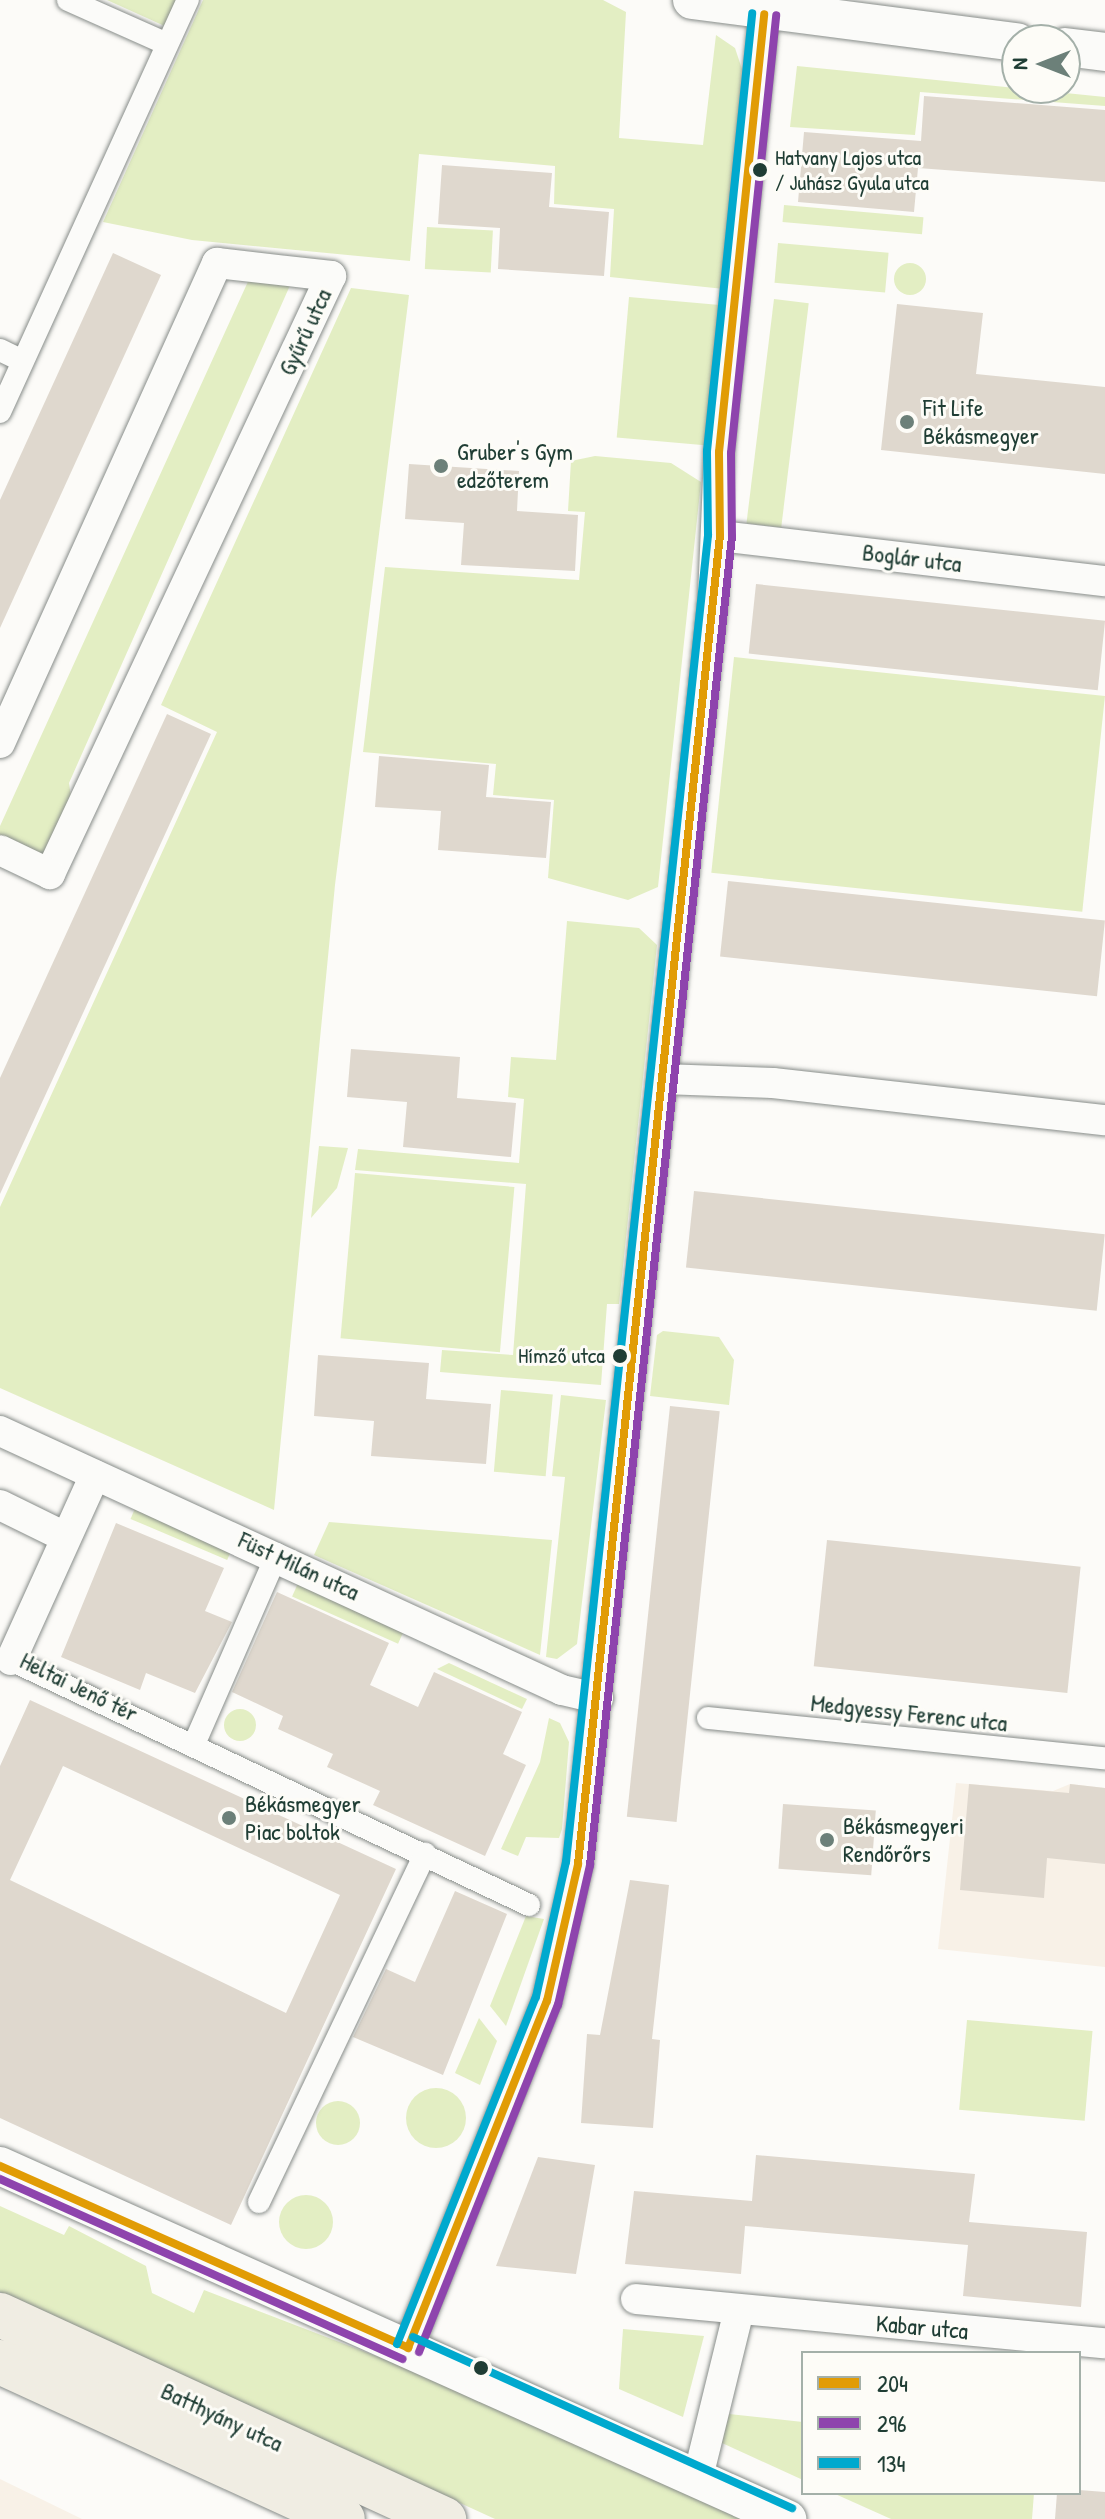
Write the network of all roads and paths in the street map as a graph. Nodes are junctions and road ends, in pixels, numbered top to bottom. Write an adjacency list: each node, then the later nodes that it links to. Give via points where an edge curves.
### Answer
1 (68, 0): 6 (street)
2 (188, 0): 6 (street)
3 (692, 0): 4 (street)
4 (765, 7): 5 (street); 12 (street, via 719,452)
5 (1001, 40)
6 (167, 44): 10 (street)
7 (1081, 49): 8 (street)
8 (1105, 52)
9 (0, 350): 10 (street)
10 (23, 361): 11 (street)
11 (0, 412)
12 (720, 536): 13 (street, Boglár utca); 16 (street)
13 (1105, 581)
14 (0, 743): 15 (street, Gyűrű utca, via 217,263 331,276 50,874)
15 (0, 850)
16 (663, 1079): 17 (street, via 773,1083); 24 (street)
17 (1105, 1120)
18 (0, 1431): 19 (street, Füst Milán utca)
19 (95, 1475): 21 (street, Heltai Jenő tér); 22 (street, Füst Milán utca)
20 (0, 1505): 21 (street)
21 (65, 1537): 23 (street, Heltai Jenő tér)
22 (277, 1554): 24 (street, Füst Milán utca, via 552,1686); 26 (street)
23 (11, 1660): 26 (street, Heltai Jenő tér)
24 (598, 1698): 36 (street, via 578,1864 547,2001)
25 (708, 1718): 27 (street, Medgyessy Ferenc utca)
26 (195, 1742): 28 (street, Heltai Jenő tér)
27 (1105, 1758)
28 (425, 1854): 29 (street, Heltai Jenő tér); 31 (street)
29 (529, 1905)
30 (0, 2166): 36 (street)
31 (259, 2202)
32 (636, 2299): 33 (street, Kabar utca)
33 (739, 2310): 35 (street, Kabar utca); 38 (street)
34 (0, 2315): 40 (main road, Batthyány utca)
35 (1105, 2343)
36 (408, 2348): 38 (street)
37 (0, 2362): 39 (main road, Batthyány utca)
38 (698, 2477): 41 (street)
39 (343, 2519)
40 (444, 2519)
41 (787, 2519)

